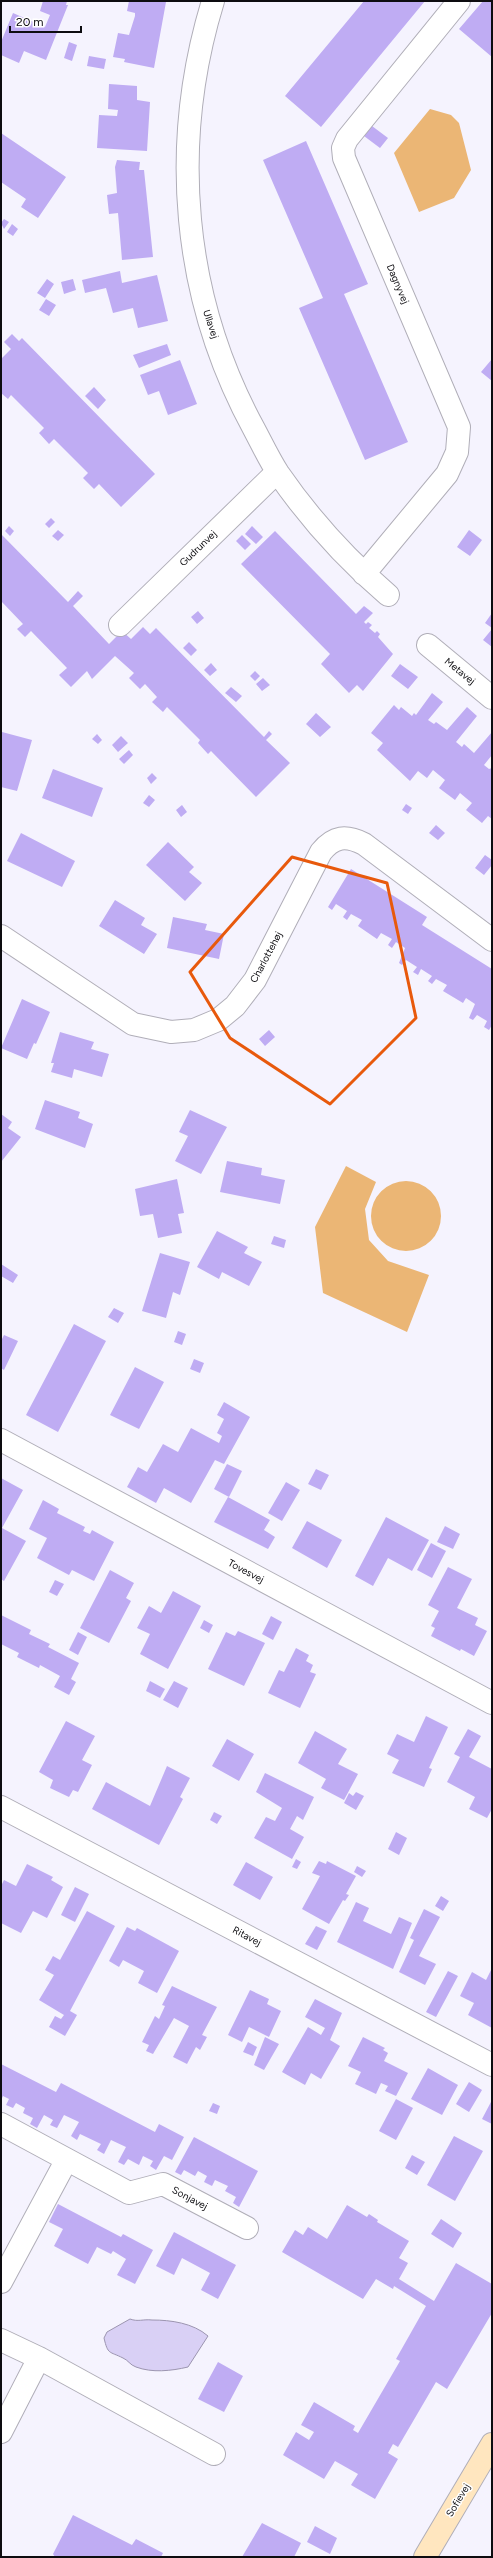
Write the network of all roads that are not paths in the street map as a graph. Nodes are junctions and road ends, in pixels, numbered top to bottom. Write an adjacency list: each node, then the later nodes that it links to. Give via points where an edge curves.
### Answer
1 (212, 1): 3 (street, Ullavej, via 200,44 189,109 186,178 192,239 206,313 234,392)
2 (459, 1): 4 (street, Dagnyvej, via 347,139 344,148 344,158 459,427 457,452 447,474)
3 (277, 472): 4 (street, Ullavej, via 321,530); 6 (street, Gudrunvej)
4 (364, 574): 5 (street, Ullavej)
5 (388, 595)
6 (120, 625)
7 (428, 645): 8 (street, Metavej)
8 (492, 698)
9 (1, 936): 10 (street, Charlottehøj, via 132,1024 171,1032 194,1030 218,1020 236,1006 255,980 321,852 329,842 340,837 352,838 364,844)
10 (492, 940)
11 (1, 1440): 12 (street, Tovesvej)
12 (492, 1703)
13 (1, 1807): 14 (street, Ritavej)
14 (492, 2065)
15 (1, 2124): 16 (street, Sonjavej)
16 (66, 2161): 17 (street, Sonjavej, via 129,2193 164,2184); 18 (street)
17 (247, 2228)
18 (1, 2282)
19 (1, 2340): 20 (street)
20 (39, 2358): 21 (street); 23 (street)
21 (1, 2432)
22 (492, 2444): 24 (street, Sofievej)
23 (214, 2454)
24 (425, 2557)

